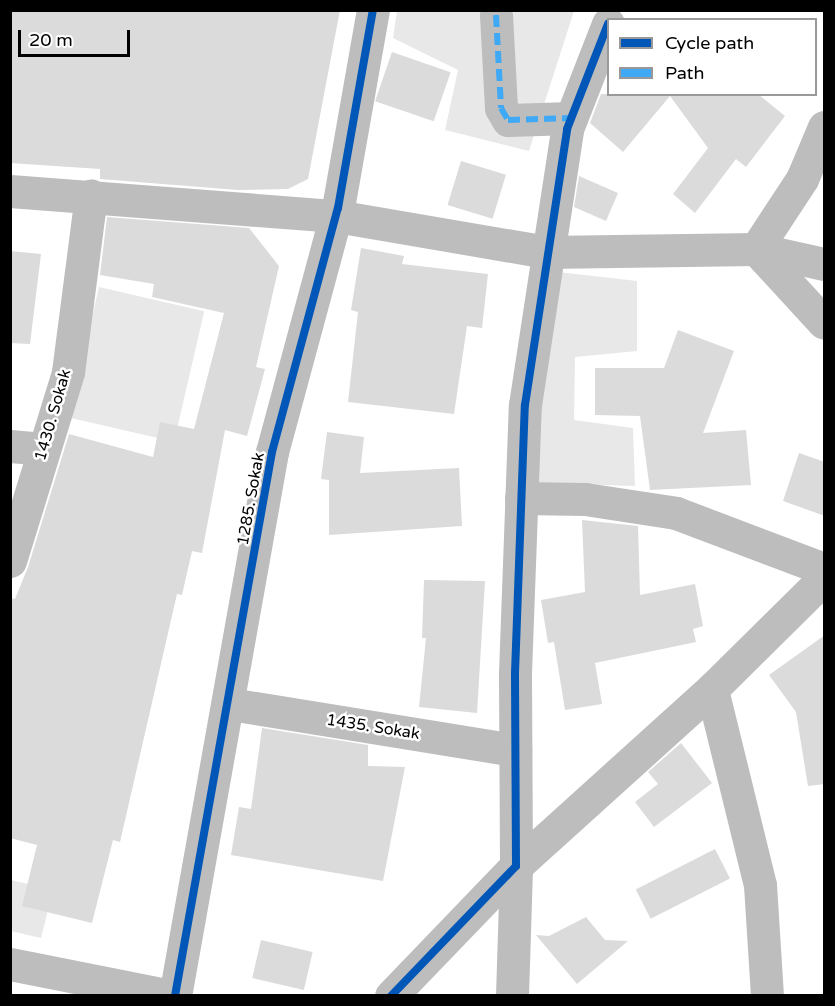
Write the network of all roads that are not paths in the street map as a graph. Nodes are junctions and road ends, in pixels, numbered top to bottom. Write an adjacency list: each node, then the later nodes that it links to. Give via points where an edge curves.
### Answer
1 (373, 10): 8 (street, 1285. Sokak)
2 (496, 15): 4 (street, via 501,108 508,120)
3 (607, 29): 4 (street)
4 (571, 118): 10 (street)
5 (825, 127): 9 (street, via 802,179)
6 (10, 191): 7 (street)
7 (91, 195): 8 (street); 14 (street, 1430. Sokak, via 68,372)
8 (336, 216): 10 (street); 20 (street, 1285. Sokak, via 272,453)
9 (756, 249): 10 (street); 11 (street); 12 (street)
10 (546, 252): 15 (street, via 525,405)
11 (825, 264)
12 (825, 323)
13 (10, 446): 14 (street)
14 (43, 449): 16 (street, 1430. Sokak)
15 (522, 498): 17 (street, via 585,499 676,513); 21 (street)
16 (10, 561)
17 (825, 569)
18 (825, 578): 19 (street)
19 (712, 689): 22 (street); 27 (street, via 760,885)
20 (230, 704): 21 (street, 1435. Sokak); 24 (street, 1285. Sokak)
21 (515, 750): 22 (street)
22 (516, 866): 25 (street); 26 (street)
23 (10, 964): 24 (street)
24 (173, 996)
25 (391, 996)
26 (512, 996)
27 (767, 996)

